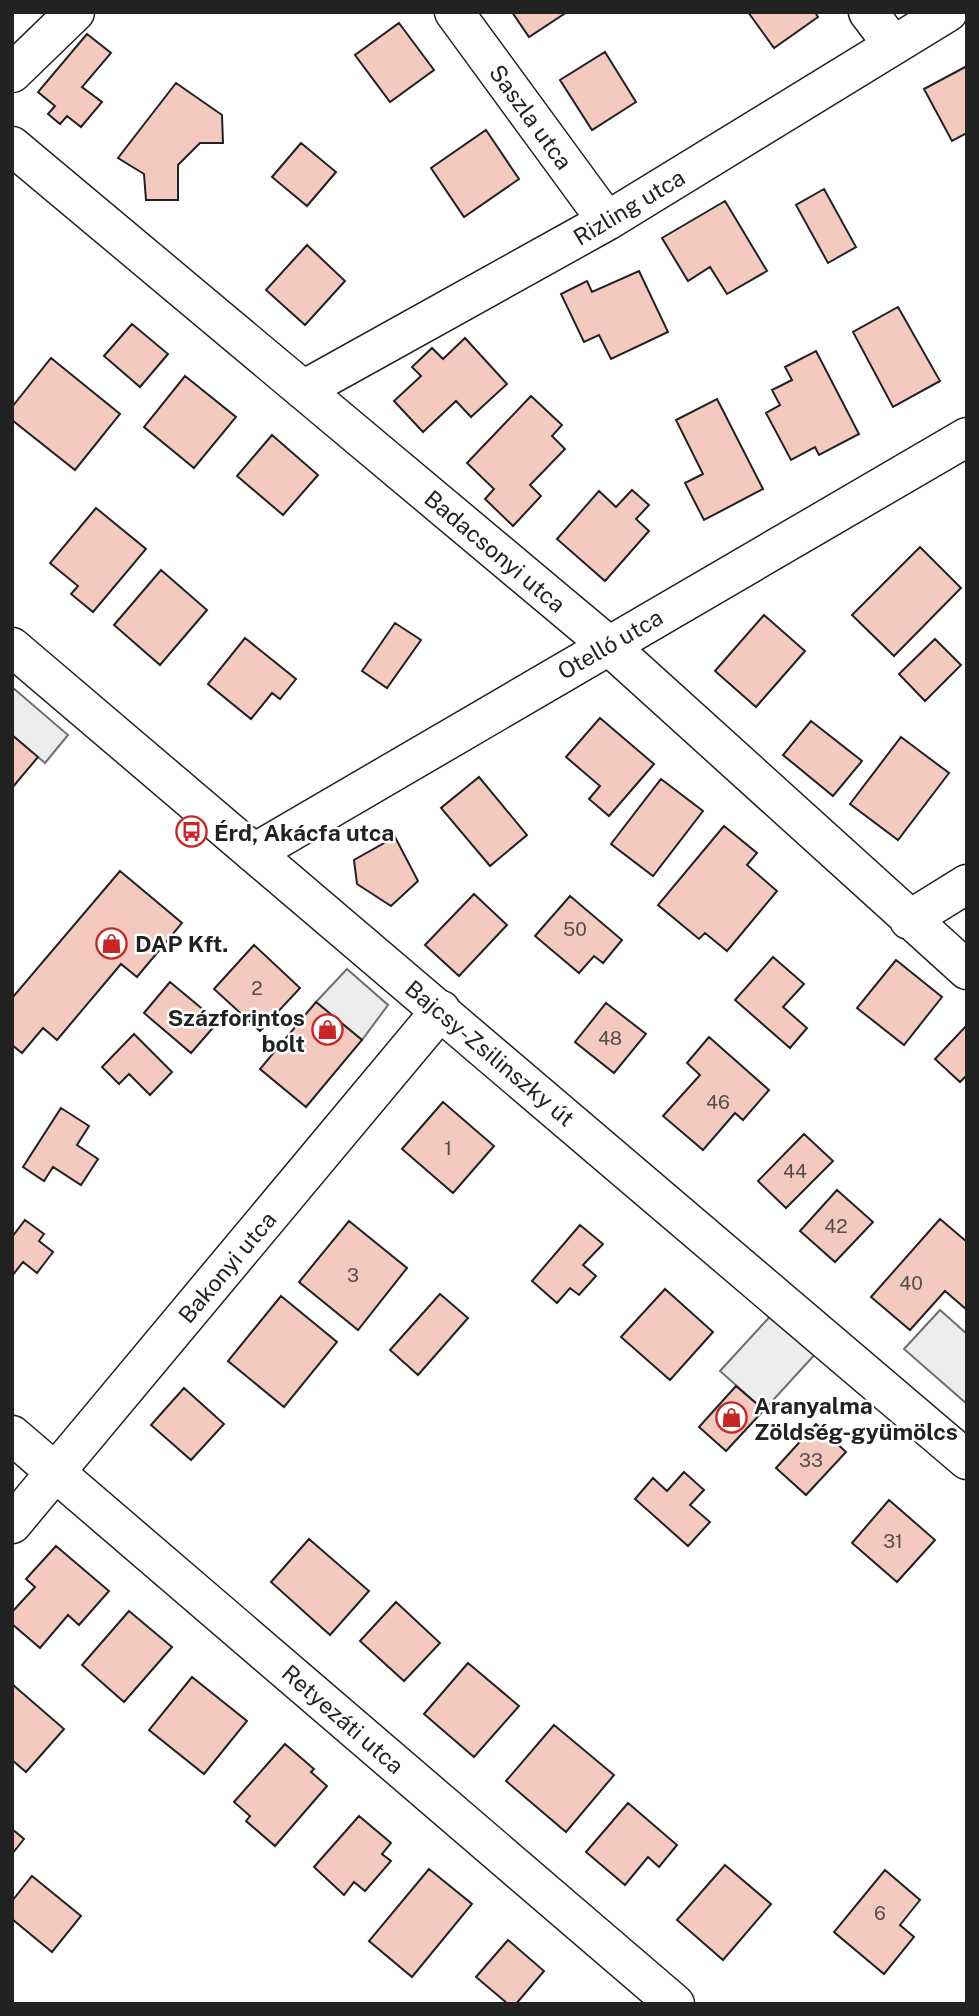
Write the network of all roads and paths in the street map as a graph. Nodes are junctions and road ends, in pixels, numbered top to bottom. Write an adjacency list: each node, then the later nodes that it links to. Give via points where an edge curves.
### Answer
1 (75, 12): 6 (street)
2 (454, 12): 8 (street, Saszla utca)
3 (868, 12): 5 (street)
4 (948, 12): 5 (street, Rizling utca)
5 (892, 45): 8 (street, Rizling utca)
6 (12, 73)
7 (12, 146): 9 (street, Badacsonyi utca)
8 (607, 221): 9 (street, Rizling utca)
9 (303, 390): 11 (street, Badacsonyi utca)
10 (967, 437): 11 (street, Otelló utca)
11 (608, 645): 13 (street, Otelló utca); 15 (street, Badacsonyi utca)
12 (12, 648): 13 (street, Bajcsy-Zsilinszky út)
13 (254, 853): 17 (street, Bajcsy-Zsilinszky út)
14 (967, 884): 15 (street)
15 (909, 920): 16 (street, Badacsonyi utca)
16 (967, 970)
17 (440, 1010): 19 (street, Bajcsy-Zsilinszky út); 20 (street, Bakonyi utca)
18 (12, 1435): 20 (street, Retyezáti utca)
19 (967, 1460)
20 (56, 1473): 21 (street, Bakonyi utca); 22 (street, Retyezáti utca)
21 (12, 1524)
22 (674, 2004)

